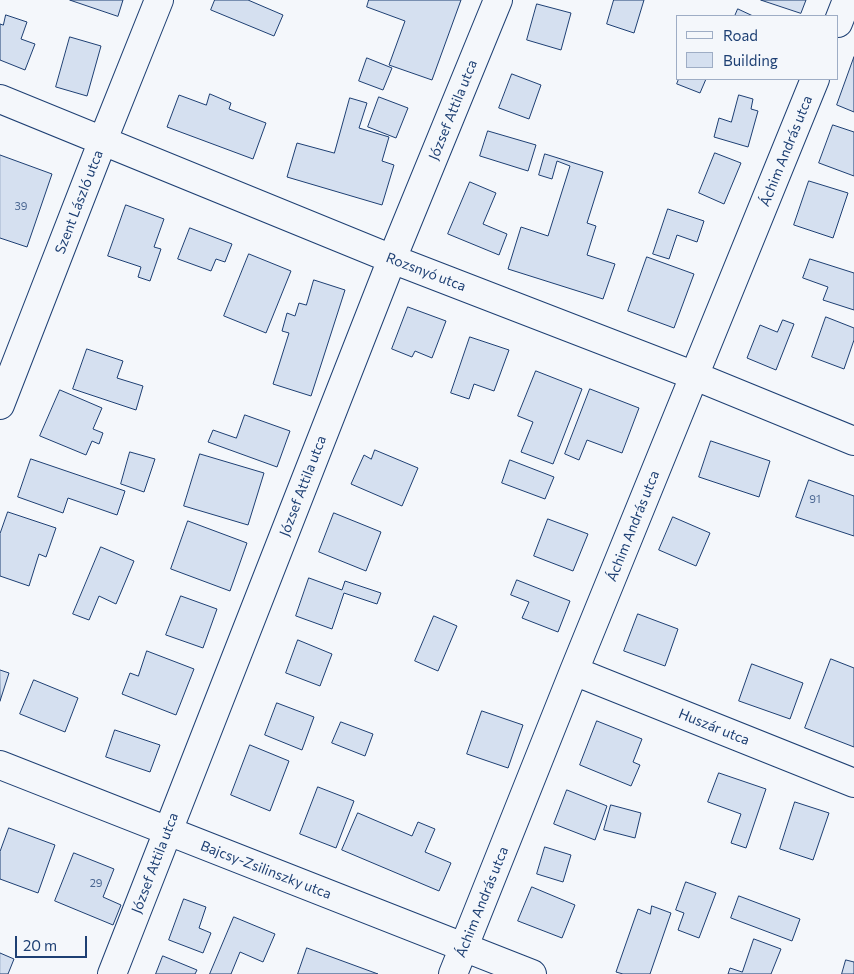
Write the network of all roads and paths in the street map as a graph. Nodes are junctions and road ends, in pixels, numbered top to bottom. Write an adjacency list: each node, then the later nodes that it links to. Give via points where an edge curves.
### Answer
1 (159, 0): 7 (street, Szent László utca)
2 (498, 0): 8 (street, József Attila utca)
3 (847, 0): 4 (street)
4 (839, 20)
5 (815, 80): 9 (street, Áchim András utca)
6 (0, 99): 7 (street, Rozsnyó utca)
7 (103, 140): 8 (street, Rozsnyó utca); 10 (street, Szent László utca)
8 (392, 259): 9 (street, Rozsnyó utca); 15 (street, József Attila utca)
9 (695, 376): 11 (street, Rozsnyó utca); 12 (street, Áchim András utca)
10 (0, 405)
11 (854, 441)
12 (574, 671): 14 (street, Huszár utca); 16 (street, Áchim András utca)
13 (0, 765): 15 (street, Bajcsy-Zsilinszky utca)
14 (854, 783)
15 (168, 831): 16 (street, Bajcsy-Zsilinszky utca); 17 (street, József Attila utca)
16 (464, 947): 18 (street, Áchim András utca); 19 (street, Bajcsy-Zsilinszky utca)
17 (112, 974)
18 (453, 974)
19 (532, 974)

